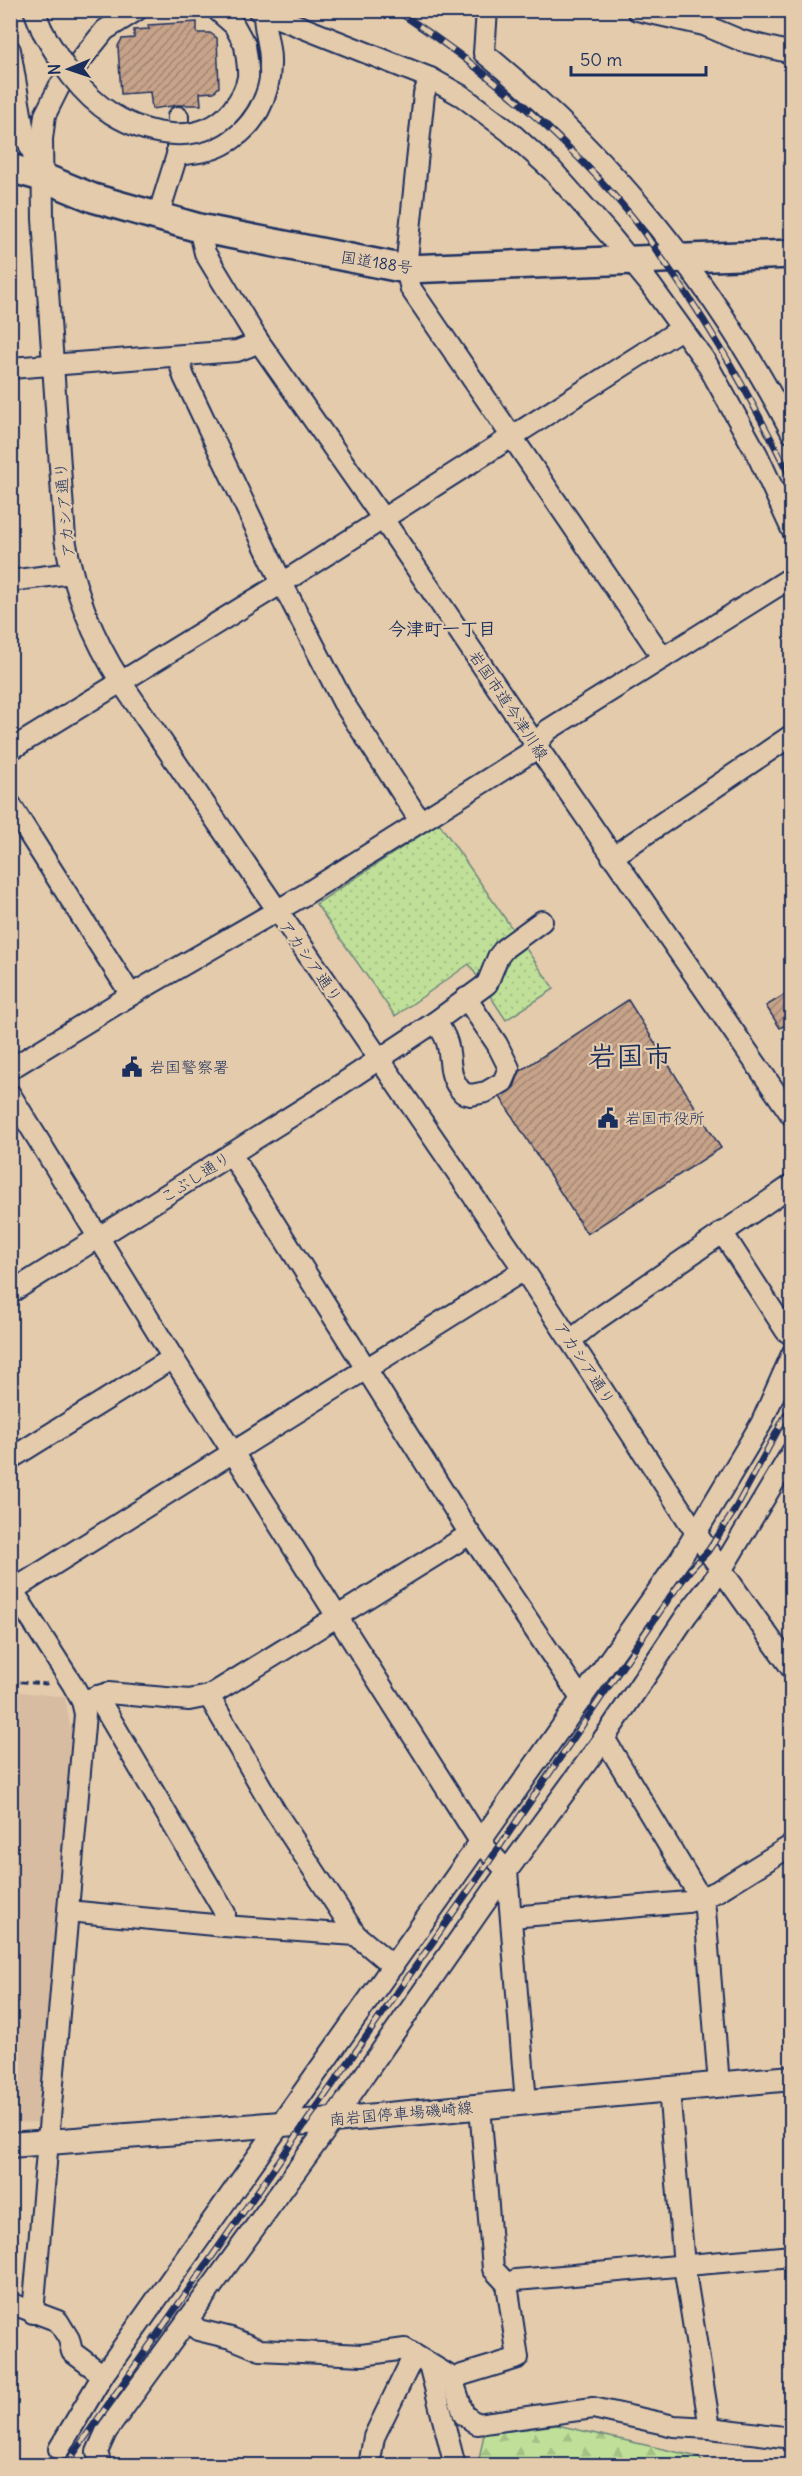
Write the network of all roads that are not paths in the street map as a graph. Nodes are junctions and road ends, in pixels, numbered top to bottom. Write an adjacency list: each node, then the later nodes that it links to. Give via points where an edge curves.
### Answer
1 (34, 10): 3 (street, bridge, via 58,57 83,90 111,113 138,128 164,134 194,134 223,121 242,98 248,76 245,45 234,25)
2 (137, 10): 13 (street, via 105,30 59,87 45,115)
3 (218, 10)
4 (487, 10): 17 (street, via 484,53 587,146)
5 (637, 10): 8 (street, via 704,25 742,41)
6 (261, 12): 9 (street); 11 (street, via 270,62 266,95 257,116 222,145)
7 (10, 50): 13 (street, via 24,132)
8 (792, 53)
9 (430, 78): 18 (street, via 462,96 518,139 552,170); 19 (street, via 424,94)
10 (178, 117): 11 (street)
11 (177, 155): 14 (street)
12 (10, 168): 13 (highway, 国道188号)
13 (42, 177): 14 (highway, 国道188号, via 93,198); 23 (street, アカシア通り)
14 (158, 216): 15 (highway, 国道188号)
15 (199, 228): 19 (highway, 国道188号); 21 (street, 岩国市道今津川線, via 205,253)
16 (792, 254): 17 (highway, 国道188号)
17 (683, 257): 18 (highway, 国道188号); 25 (street, via 735,332)
18 (630, 260): 19 (highway, 国道188号); 20 (street)
19 (406, 269): 26 (street, via 416,299)
20 (681, 329): 26 (street); 28 (street, via 731,403)
21 (257, 339): 22 (street, via 237,351); 27 (street, 岩国市道今津川線)
22 (178, 357): 23 (street); 32 (street)
23 (53, 365): 24 (street); 29 (street, アカシア通り, via 64,539)
24 (10, 368)
25 (792, 433)
26 (511, 438): 27 (street); 33 (street)
27 (383, 519): 32 (street); 36 (street, 岩国市道今津川線)
28 (792, 530)
29 (71, 573): 31 (street); 34 (street, アカシア通り, via 86,619)
30 (792, 577): 33 (street)
31 (10, 580)
32 (282, 583): 34 (street); 39 (street, via 343,702)
33 (663, 658): 36 (street, via 548,730)
34 (121, 682): 37 (street); 41 (street, アカシア通り)
35 (792, 735): 40 (street)
36 (536, 745): 39 (street, via 528,754); 40 (street, 岩国市道今津川線)
37 (10, 750)
38 (10, 804): 44 (street)
39 (420, 821): 41 (street)
40 (612, 857): 49 (street, 岩国市道今津川線)
41 (276, 910): 44 (street); 46 (street, アカシア通り)
42 (542, 921): 43 (street, こぶし通り, via 505,948 487,984)
43 (470, 995): 45 (street, こぶし通り); 45 (street, via 509,1068 502,1082 478,1095 463,1093 452,1078 448,1043)
44 (131, 996): 47 (street)
45 (435, 1022): 46 (street, こぶし通り)
46 (379, 1059): 50 (street, こぶし通り); 54 (street, アカシア通り)
47 (10, 1069)
48 (10, 1094): 53 (street)
49 (792, 1116)
50 (231, 1154): 53 (street, こぶし通り); 60 (street)
51 (792, 1185): 52 (street)
52 (722, 1232): 56 (street); 57 (street)
53 (100, 1239): 55 (street, こぶし通り); 59 (street)
54 (524, 1270): 57 (street, アカシア通り); 60 (street)
55 (10, 1293)
56 (792, 1335)
57 (570, 1340): 64 (street, アカシア通り)
58 (792, 1354): 64 (street, via 761,1424)
59 (173, 1358): 61 (street); 63 (street)
60 (368, 1369): 61 (street); 65 (street)
61 (233, 1451): 67 (street); 68 (street)
62 (792, 1452): 66 (street)
63 (10, 1459)
64 (696, 1533): 66 (street, アカシア通り); 72 (street)
65 (470, 1534): 68 (street); 72 (street)
66 (722, 1569): 69 (street, アカシア通り); 73 (street)
67 (12, 1588): 71 (street, via 65,1673)
68 (337, 1615): 70 (street); 74 (street)
69 (792, 1669)
70 (208, 1696): 71 (street, via 189,1700 108,1693); 81 (street, via 275,1810)
71 (89, 1699): 78 (street); 80 (street, via 225,1913)
72 (582, 1700): 74 (street)
73 (604, 1738): 76 (street); 77 (street)
74 (481, 1843): 76 (street); 82 (street)
75 (792, 1845): 77 (street)
76 (507, 1871): 79 (street); 88 (street)
77 (700, 1898): 79 (street); 84 (street, via 705,1910)
78 (68, 1911): 80 (street); 90 (street)
79 (511, 1917): 86 (street)
80 (224, 1926): 81 (street)
81 (356, 1935): 82 (street)
82 (393, 1965): 89 (street)
83 (792, 2078): 84 (main road, 南岩国停車場磯崎線)
84 (719, 2085): 85 (main road, 南岩国停車場磯崎線)
85 (669, 2089): 86 (main road, 南岩国停車場磯崎線); 93 (street)
86 (526, 2103): 87 (main road, 南岩国停車場磯崎線)
87 (480, 2106): 88 (main road, 南岩国停車場磯崎線); 94 (street, via 493,2270)
88 (333, 2120): 89 (main road, 南岩国停車場磯崎線); 97 (street)
89 (283, 2123): 90 (main road, 南岩国停車場磯崎線); 99 (street)
90 (47, 2141): 91 (main road, 南岩国停車場磯崎線); 96 (street)
91 (10, 2145)
92 (792, 2256): 93 (street)
93 (684, 2266): 94 (street, via 516,2280); 101 (street)
94 (507, 2284): 100 (street, via 518,2358)
95 (10, 2303): 96 (street)
96 (33, 2313): 99 (street, via 58,2321 72,2352)
97 (188, 2319): 98 (street, via 198,2330 260,2350 362,2355 405,2349); 104 (street, via 106,2432)
98 (422, 2359): 100 (street); 105 (street, via 374,2437); 106 (street)
99 (103, 2375): 103 (street)
100 (453, 2381): 101 (street, via 464,2415 477,2424 593,2408 674,2426)
101 (710, 2428): 102 (street)
102 (792, 2438)
103 (59, 2449)
104 (94, 2463)
105 (369, 2466)
106 (455, 2466)

